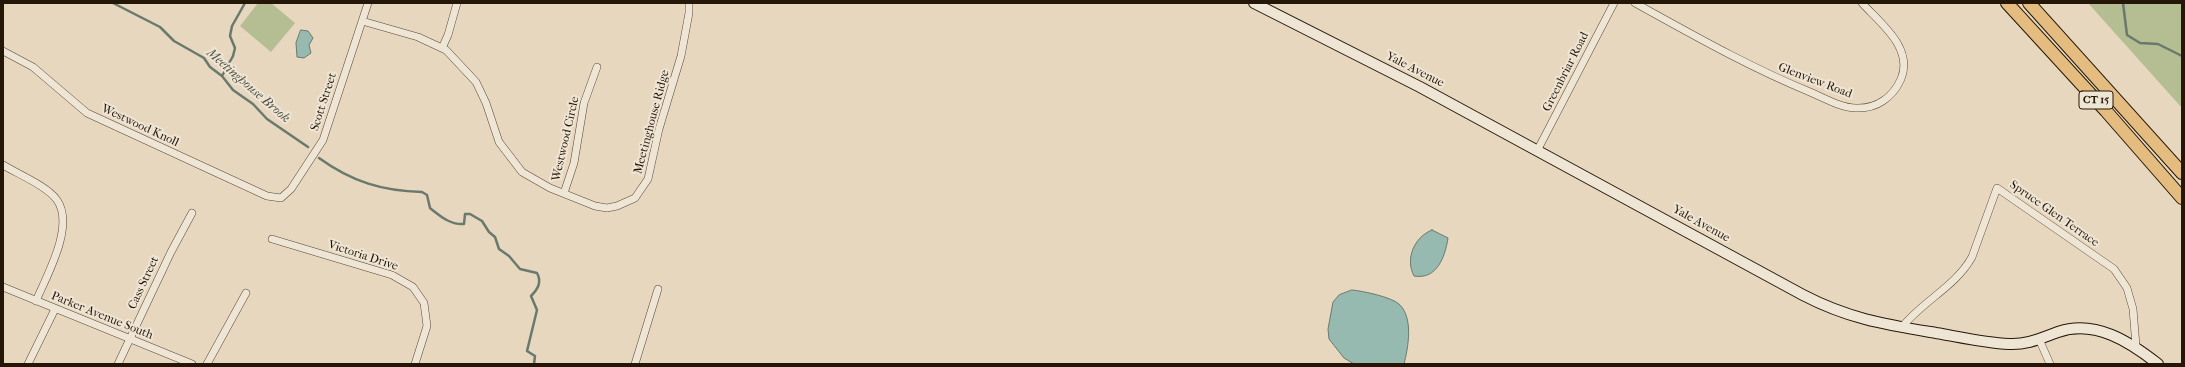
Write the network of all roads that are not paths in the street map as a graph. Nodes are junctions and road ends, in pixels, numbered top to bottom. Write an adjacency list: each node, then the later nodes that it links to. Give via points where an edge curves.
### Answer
1 (368, 3): 10 (street, Scott Street)
2 (457, 3): 11 (street)
3 (689, 3): 17 (street, Meetinghouse Ridge, via 681,56 659,129 648,180 642,191 626,203 607,208 595,206)
4 (1254, 3): 14 (street, Yale Avenue, via 1414,84)
5 (1614, 3): 14 (street, Greenbriar Road)
6 (1635, 3): 7 (street, Glenview Road, via 1755,69 1855,108 1878,104 1889,97 1902,76 1904,62 1901,49 1893,36)
7 (1862, 3)
8 (2007, 3): 19 (highway, CT 15)
9 (2029, 3): 16 (highway, CT 15)
10 (362, 21): 11 (street, Meetinghouse Ridge, via 418,37); 18 (street, Scott Street, via 323,140 291,189)
11 (442, 48): 17 (street, Meetinghouse Ridge, via 462,65 476,82 499,142 522,172)
12 (3, 51): 18 (street, Westwood Knoll, via 33,67 87,113 266,196)
13 (597, 67): 17 (street, Westwood Circle, via 584,103 574,163)
14 (1537, 151): 27 (street, Yale Avenue, via 1820,304 1851,316)
15 (3, 165): 25 (street, via 40,185 57,200 64,221 61,240)
16 (2182, 173)
17 (564, 193)
18 (281, 198)
19 (2182, 198)
20 (192, 213): 28 (street, Cass Street)
21 (272, 239): 35 (street, Victoria Drive, via 392,275 413,287 424,303 426,326)
22 (3, 287): 25 (street, Parker Avenue South)
23 (658, 289): 36 (street)
24 (246, 293): 34 (street)
25 (36, 301): 26 (street, Parker Avenue South)
26 (55, 309): 28 (street, Parker Avenue South); 31 (street)
27 (1902, 327): 29 (street, Yale Avenue, via 2007,344); 30 (street, Spruce Glen Terrace, via 1966,267 1998,188 2114,269 2127,288 2133,309)
28 (130, 340): 32 (street, Cass Street); 33 (street, Parker Avenue South)
29 (2039, 340): 30 (street, Yale Avenue, via 2060,331 2079,328 2102,331); 37 (street)
30 (2136, 346): 38 (street, Yale Avenue)
31 (28, 364)
32 (118, 364)
33 (192, 364)
34 (207, 364)
35 (415, 364)
36 (635, 364)
37 (2050, 364)
38 (2158, 364)

